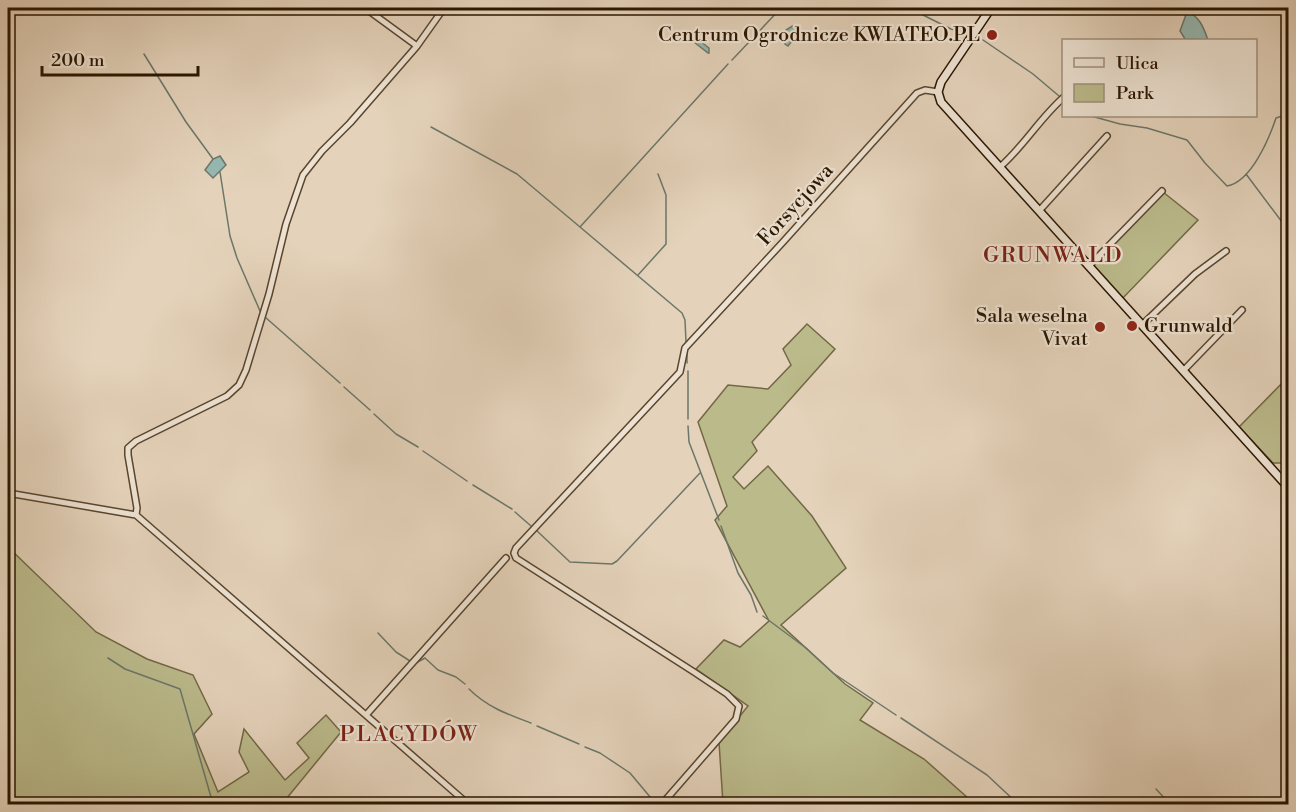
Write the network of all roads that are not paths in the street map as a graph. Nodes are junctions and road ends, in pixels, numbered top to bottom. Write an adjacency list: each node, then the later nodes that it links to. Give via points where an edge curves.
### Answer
1 (365, 8): 4 (street)
2 (444, 8): 4 (street)
3 (991, 8): 5 (street, via 942,80)
4 (417, 46): 18 (street, via 303,175 239,385 227,396 129,448)
5 (938, 92): 8 (street, via 943,105); 22 (street, Forsycjowa, via 917,93 692,339 682,353 680,372 514,553 516,558 727,694 739,706 736,719)
6 (1062, 99): 8 (street)
7 (1107, 136): 10 (street)
8 (1000, 167): 10 (street)
9 (1162, 191): 12 (street)
10 (1039, 211): 12 (street)
11 (1226, 251): 14 (street, via 1195,274)
12 (1089, 266): 14 (street)
13 (1242, 310): 15 (street)
14 (1142, 325): 15 (street)
15 (1183, 371): 16 (street)
16 (1288, 487)
17 (8, 493): 18 (street)
18 (136, 515): 20 (street)
19 (506, 558): 20 (street)
20 (366, 715): 21 (street)
21 (468, 804)
22 (663, 804)

